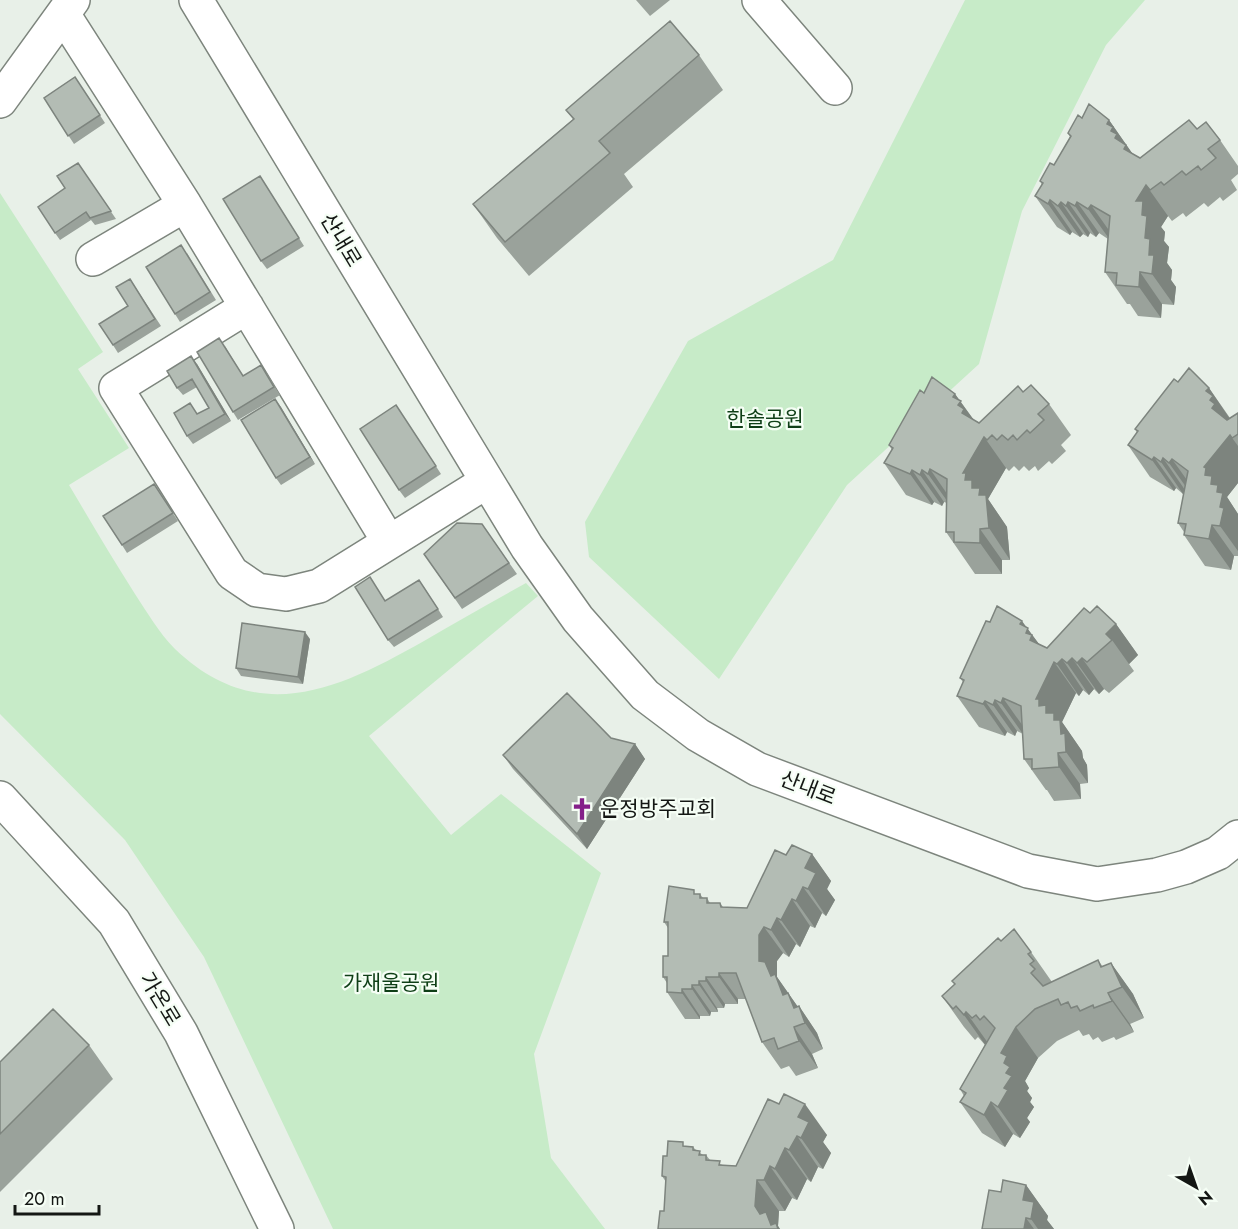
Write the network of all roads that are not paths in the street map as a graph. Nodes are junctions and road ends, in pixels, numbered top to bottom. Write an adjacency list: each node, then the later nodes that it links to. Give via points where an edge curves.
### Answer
1 (196, 0): 9 (street, 산내로)
2 (759, 0): 4 (street)
3 (68, 7): 5 (street); 6 (street)
4 (835, 88)
5 (0, 101)
6 (185, 205): 7 (street); 8 (street)
7 (93, 259)
8 (247, 307): 10 (street); 10 (street, via 117,388 232,573 257,590 286,594 319,586)
9 (486, 482): 10 (street); 12 (street, 산내로, via 526,547 578,619 645,695 698,735 757,769 1028,871 1097,884 1186,867 1218,853)
10 (389, 542)
11 (0, 798): 13 (street, 가온로, via 114,922 181,1034)
12 (1238, 837)
13 (277, 1229)

